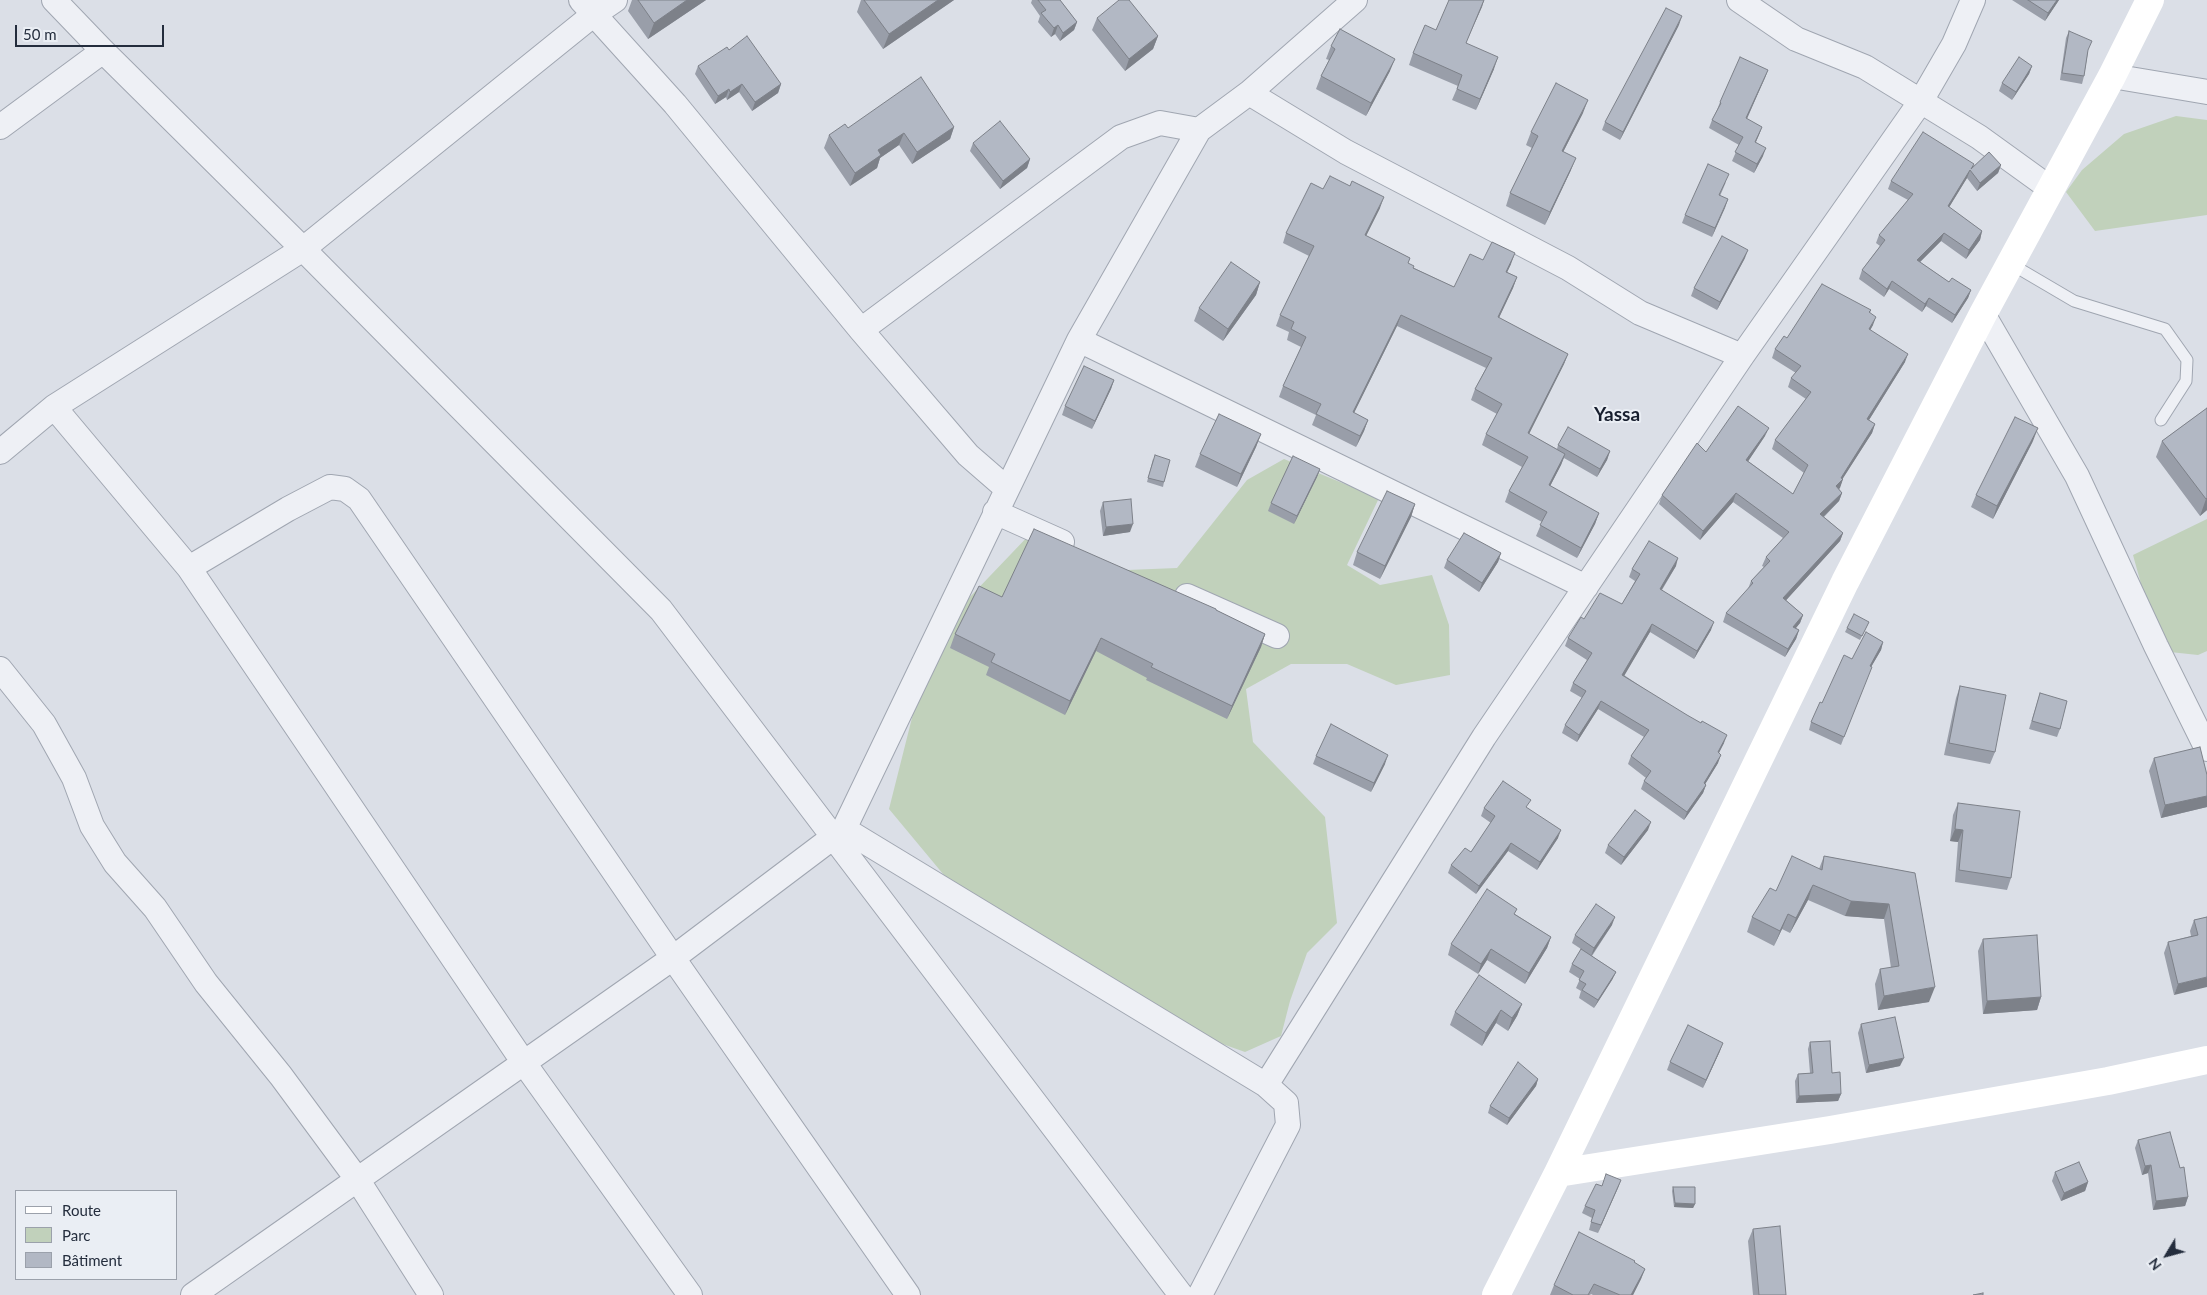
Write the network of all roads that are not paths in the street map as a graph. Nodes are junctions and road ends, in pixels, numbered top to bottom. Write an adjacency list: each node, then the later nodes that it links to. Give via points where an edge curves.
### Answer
1 (54, 0): 8 (street)
2 (615, 0): 7 (street)
3 (1355, 0): 11 (street)
4 (1739, 0): 12 (street, via 1796,39 1865,66)
5 (1973, 0): 12 (street, via 1954,44)
6 (2150, 0): 9 (main road)
7 (587, 8): 16 (street); 19 (street, via 675,104)
8 (103, 51): 13 (street); 16 (street)
9 (2112, 76): 10 (street); 15 (main road)
10 (2207, 92)
11 (1249, 93): 14 (street); 21 (street, via 1346,152 1568,268 1640,313)
12 (1921, 101): 15 (street, via 1979,137); 21 (street)
13 (0, 127)
14 (1199, 130): 19 (street, via 1160,123 1121,137); 20 (street)
15 (2051, 189): 17 (main road)
16 (303, 249): 22 (street); 34 (street, via 661,610)
17 (2011, 264): 18 (main road); 23 (lane, via 2074,301 2165,329 2187,360 2186,382)
18 (1983, 314): 33 (street, via 2077,476); 39 (main road, via 1845,582)
19 (862, 330): 25 (street, via 968,455)
20 (1079, 340): 25 (street); 29 (street)
21 (1742, 356): 29 (street)
22 (54, 407): 24 (street); 28 (street)
23 (2162, 420)
24 (0, 452)
25 (1006, 488): 26 (street)
26 (995, 512): 27 (street); 34 (street)
27 (1083, 551)
28 (189, 568): 35 (street, via 330,487 345,489 358,499); 37 (street)
29 (1586, 587): 38 (street, via 1478,745)
30 (1171, 589): 31 (street)
31 (1276, 636)
32 (0, 668): 40 (street, via 44,724 74,778 92,826 115,863 155,908 206,983 282,1076)
33 (2207, 749)
34 (838, 833): 35 (street); 38 (street); 45 (street)
35 (673, 958): 37 (street); 44 (street)
36 (2207, 1060): 39 (main road, via 1820,1132)
37 (524, 1063): 40 (street); 43 (street)
38 (1266, 1084): 46 (street, via 1286,1103 1288,1125)
39 (1558, 1173): 47 (main road)
40 (356, 1179): 41 (street); 42 (street)
41 (193, 1295)
42 (431, 1295)
43 (690, 1295)
44 (908, 1295)
45 (1181, 1295)
46 (1200, 1295)
47 (1496, 1295)

